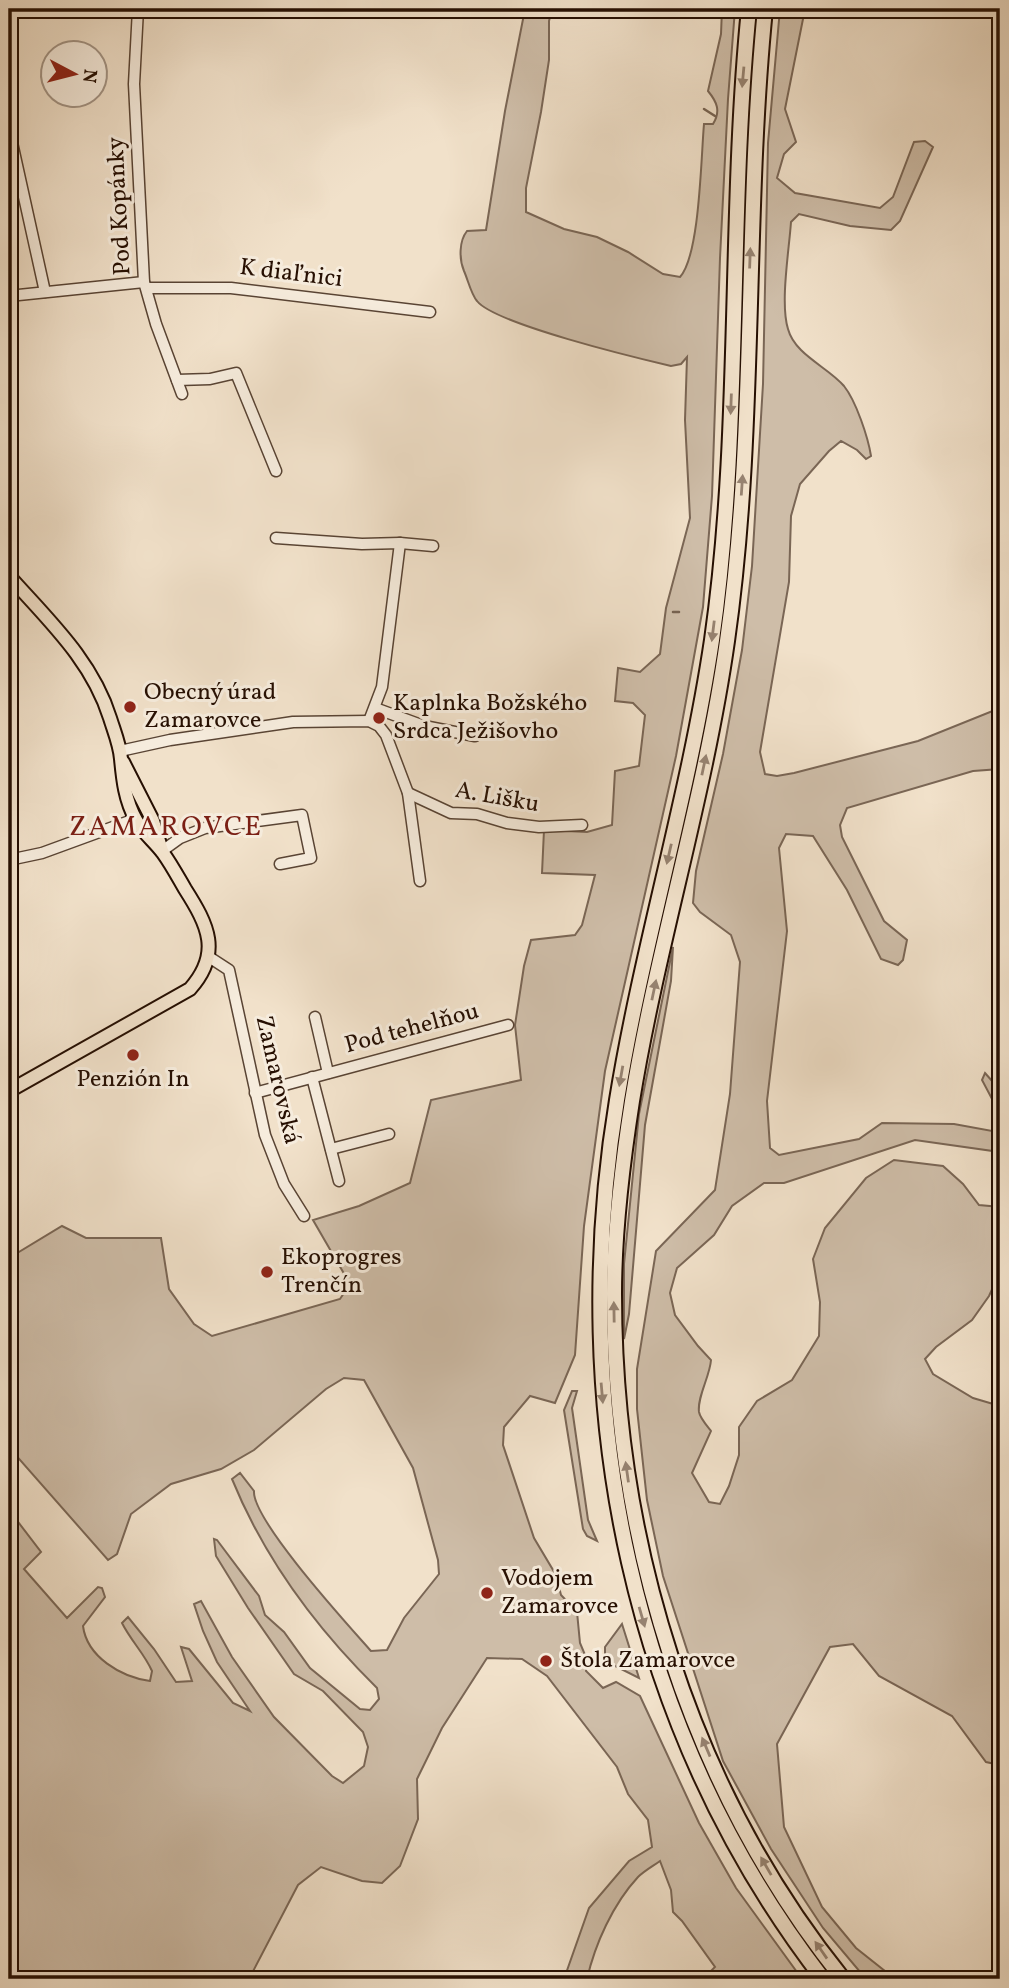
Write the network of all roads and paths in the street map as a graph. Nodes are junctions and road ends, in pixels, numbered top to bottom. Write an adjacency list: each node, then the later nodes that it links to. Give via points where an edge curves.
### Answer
1 (138, 9): 5 (street, Pod Kopánky, via 134,84)
2 (749, 9): 38 (highway, one-way to 38, via 737,173 729,462 721,565 697,730 617,1099 603,1199 598,1325 605,1432 618,1515 656,1660 695,1762 733,1840)
3 (765, 9): 39 (highway, one-way to 3, via 769,1870 735,1809 690,1709 642,1558 616,1380 615,1245 628,1126 712,730 737,553 752,175)
4 (9, 129): 6 (street)
5 (146, 285): 6 (street, K diaľnici); 8 (street, K diaľnici, via 231,288); 9 (street, Pod Kopánky)
6 (45, 292): 7 (street, K diaľnici)
7 (9, 296)
8 (430, 312)
9 (177, 380): 10 (street, Pod Kopánky); 11 (street, via 236,373)
10 (182, 394)
11 (276, 471)
12 (276, 538): 13 (street)
13 (400, 543): 14 (street); 16 (street, via 382,687)
14 (433, 546)
15 (9, 576): 19 (main road, via 85,664 98,685)
16 (375, 708): 17 (street); 18 (street, via 424,726)
17 (369, 720): 19 (street, via 282,723 170,740); 20 (street, via 386,735)
18 (475, 736)
19 (121, 755): 21 (main road, via 125,793); 23 (main road, via 153,821)
20 (408, 793): 22 (street, A. Lišku, via 451,813 540,827); 26 (street)
21 (135, 819): 23 (main road); 24 (street, via 42,853)
22 (582, 825)
23 (162, 851): 25 (street, via 205,828 302,815 311,858); 27 (main road, via 203,920)
24 (9, 860)
25 (280, 864)
26 (420, 881)
27 (209, 957): 32 (main road, via 199,979 178,998); 33 (street, Zamarovská, via 229,970)
28 (314, 1017): 30 (street, Pod tehelňou)
29 (508, 1025): 30 (street, Pod tehelňou)
30 (328, 1073): 31 (street, Pod tehelňou)
31 (312, 1077): 33 (street, Pod tehelňou); 35 (street)
32 (9, 1091)
33 (255, 1093): 37 (street, Zamarovská, via 273,1159)
34 (389, 1134): 35 (street)
35 (331, 1149): 36 (street)
36 (339, 1181)
37 (304, 1216)
38 (823, 1979)
39 (843, 1979)

